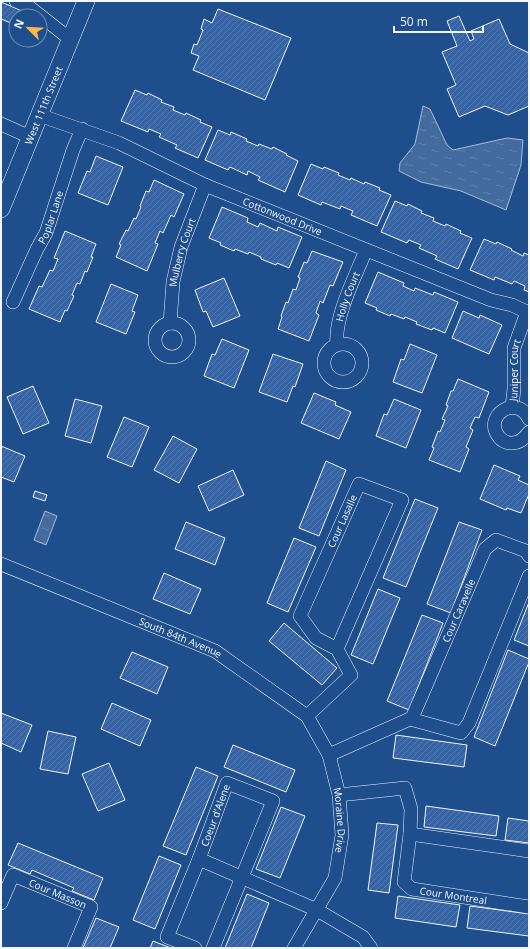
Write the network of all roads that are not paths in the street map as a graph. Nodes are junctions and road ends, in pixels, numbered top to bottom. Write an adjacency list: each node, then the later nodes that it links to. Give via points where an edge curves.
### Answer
1 (16, 1): 3 (street, via 28,6)
2 (86, 1): 3 (main road, West 111th Street)
3 (70, 39): 4 (main road, West 111th Street)
4 (39, 115): 6 (street, Cottonwood Drive); 7 (main road, West 111th Street)
5 (1, 124): 7 (street)
6 (82, 129): 8 (street, Cottonwood Drive, via 119,143); 11 (street, Poplar Lane, via 72,150 46,234)
7 (30, 137): 9 (main road, West 111th Street)
8 (205, 185): 10 (street, Cottonwood Drive); 13 (street, Mulberry Court, via 181,247 173,282)
9 (1, 209)
10 (366, 250): 12 (street, Cottonwood Drive, via 491,300); 14 (street, Holly Court, via 342,311 336,337)
11 (13, 302)
12 (528, 312): 15 (street, Juniper Court, via 514,348)
13 (170, 323)
14 (337, 344)
15 (512, 407): 16 (street, Juniper Court, via 523,411); 17 (street, Juniper Court, via 497,416 496,434 511,443 522,441)
16 (529, 419)
17 (529, 432)
18 (529, 556): 23 (street, Cour Caravelle, via 526,552 496,540 485,549)
19 (1, 564): 22 (street, South 84th Avenue, via 215,651)
20 (529, 576): 23 (street, via 469,723 461,733)
21 (337, 650): 21 (street, Cour Lasalle, via 402,500 359,484 300,616 316,638); 22 (street, via 351,675)
22 (307, 716): 24 (street, South 84th Avenue)
23 (410, 719): 24 (street)
24 (329, 755): 25 (street, Moraine Drive)
25 (339, 795): 26 (street, Cour Montreal, via 405,788 411,809); 32 (street, Moraine Drive, via 342,835 335,878)
26 (410, 834): 27 (street); 31 (street, Cour Montreal, via 404,882 407,886 412,889)
27 (529, 851)
28 (199, 859): 29 (street, Coeur d'Alene); 29 (street, Coeur d'Alene, via 228,783 272,801); 34 (street, Coeur d'Alene, via 167,937)
29 (242, 877): 32 (street, Coeur d'Alene); 35 (street, Coeur d'Alene)
30 (1, 903): 33 (street, Cour Masson, via 13,875 91,907)
31 (529, 907)
32 (317, 910): 36 (street, Moraine Drive); 37 (street, Coeur d'Alene, via 363,937)
33 (74, 948)
34 (195, 948)
35 (213, 948)
36 (294, 948)
37 (371, 948)

